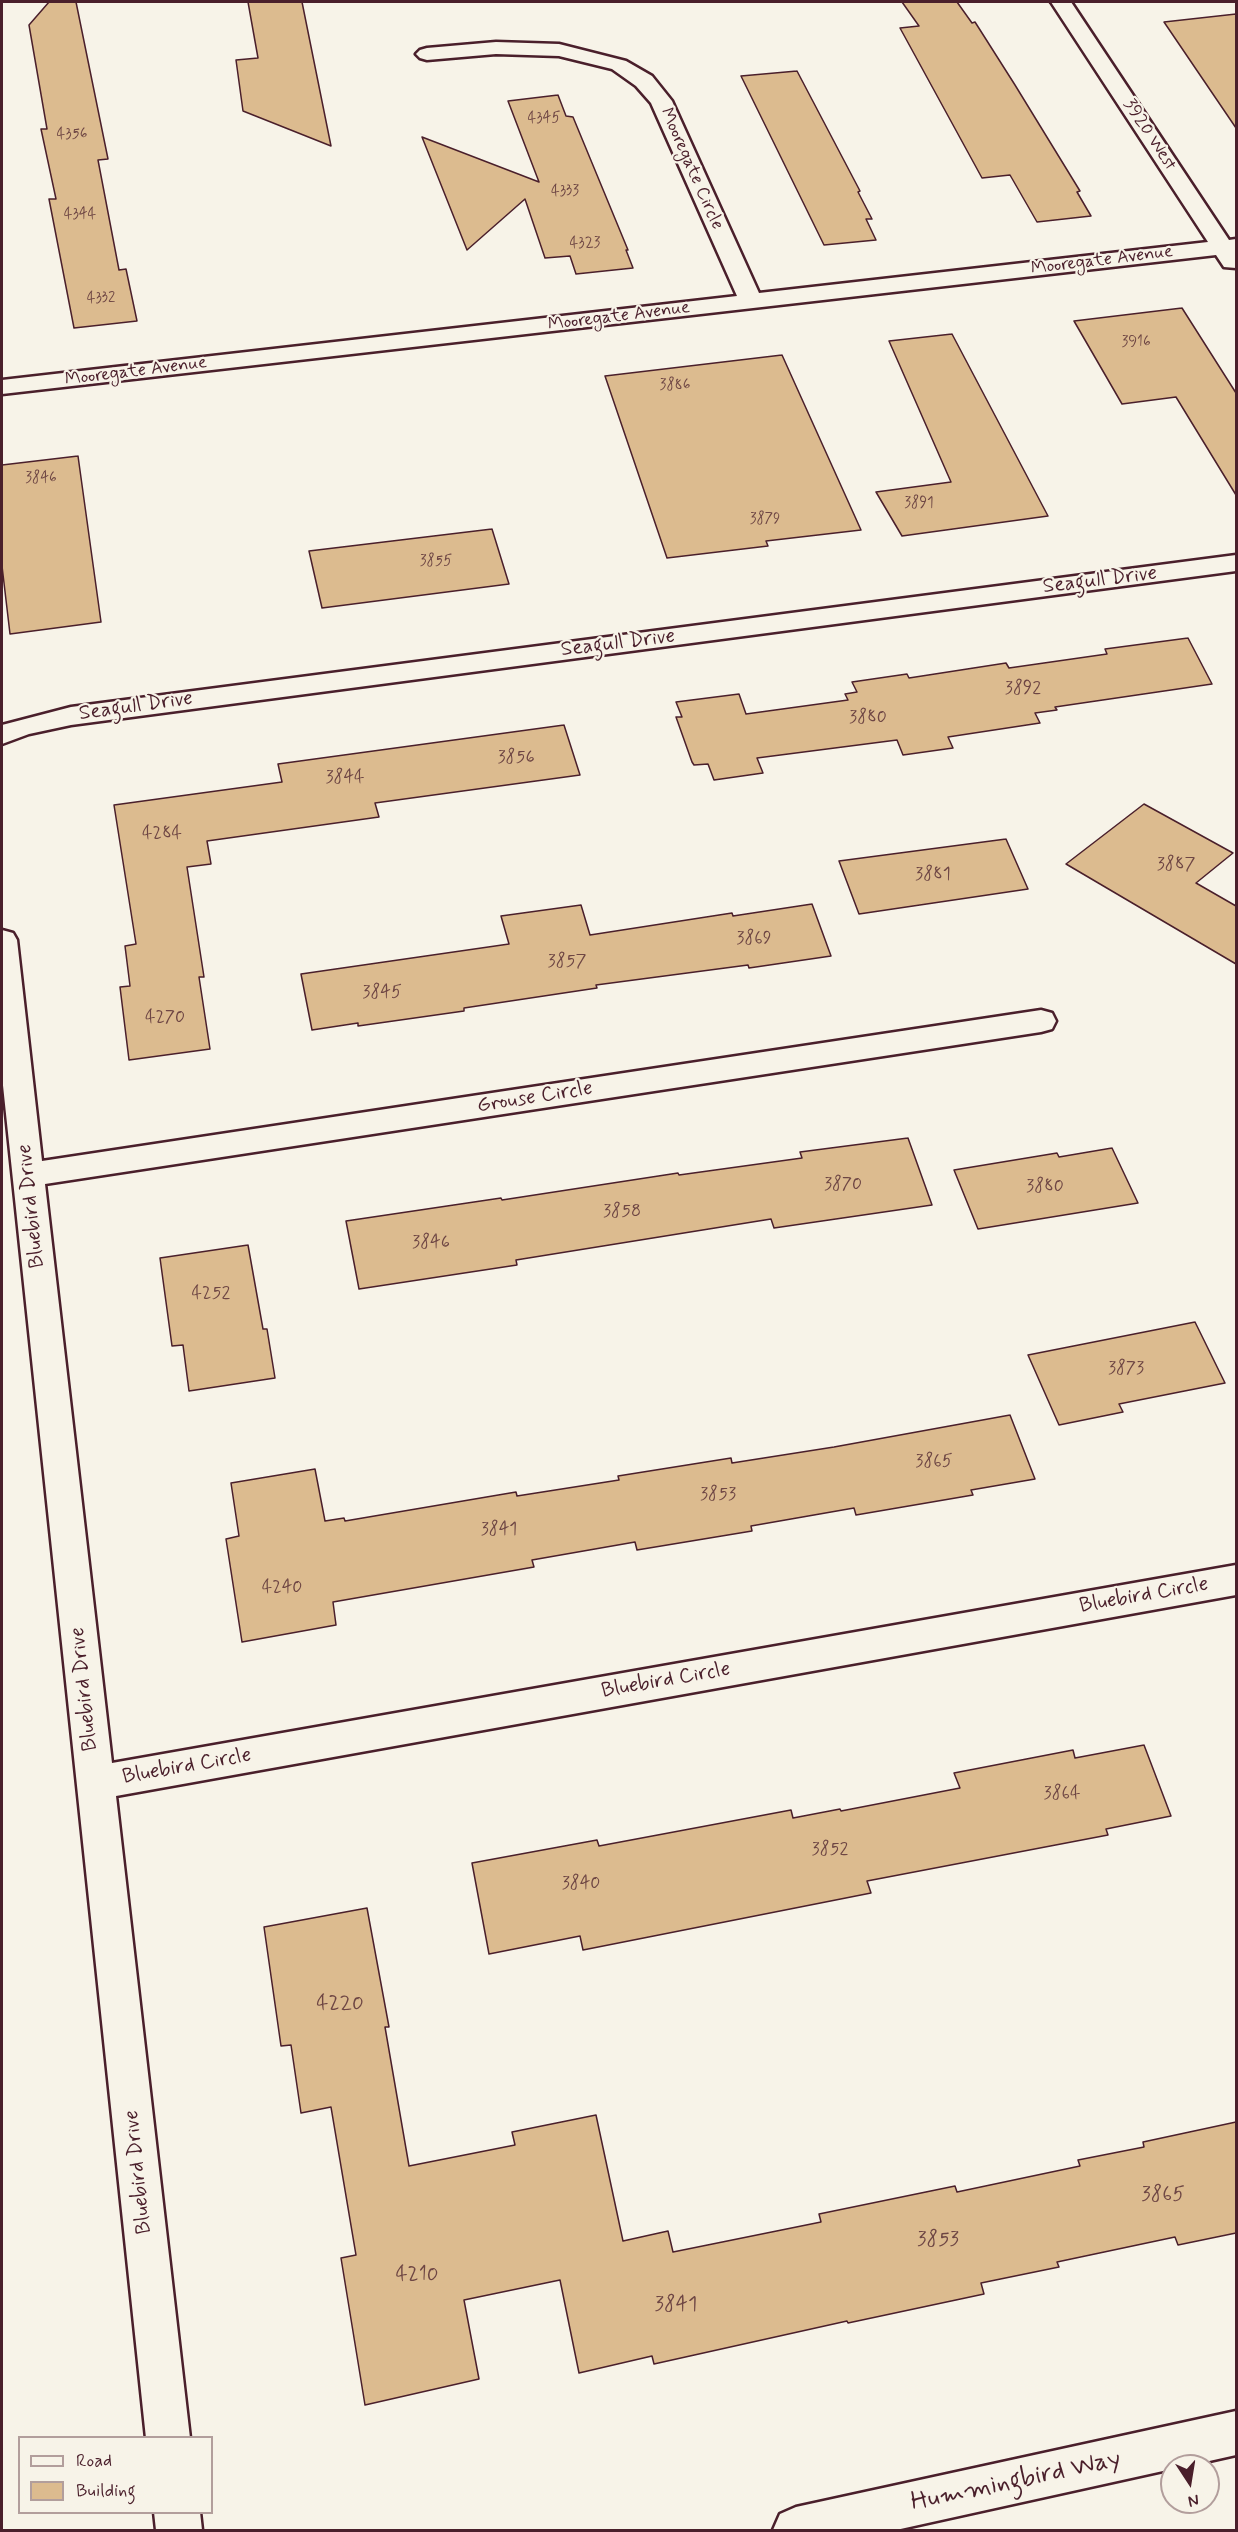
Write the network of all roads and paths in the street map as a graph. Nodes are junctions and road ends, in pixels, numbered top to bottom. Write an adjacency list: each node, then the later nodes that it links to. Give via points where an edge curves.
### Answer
1 (1061, 2): 3 (street, 3920 West)
2 (427, 54): 5 (street, Mooregate Circle, via 496,48 559,50 619,65 644,81 661,101)
3 (1229, 247): 4 (street, 3920 West); 5 (street, Mooregate Avenue)
4 (1236, 269)
5 (751, 302): 6 (street, Mooregate Avenue)
6 (2, 387)
7 (1236, 563): 8 (street, Seagull Drive, via 71,716)
8 (2, 735)
9 (2, 940): 11 (street, Bluebird Drive)
10 (1041, 1021): 11 (street, Grouse Circle)
11 (29, 1175): 13 (street, Bluebird Drive)
12 (1236, 1580): 13 (street, Bluebird Circle)
13 (95, 1783): 15 (street, Bluebird Drive)
14 (1236, 2433): 18 (street, Hummingbird Way)
15 (168, 2436)
16 (177, 2514): 17 (street)
17 (178, 2530)
18 (796, 2530)

